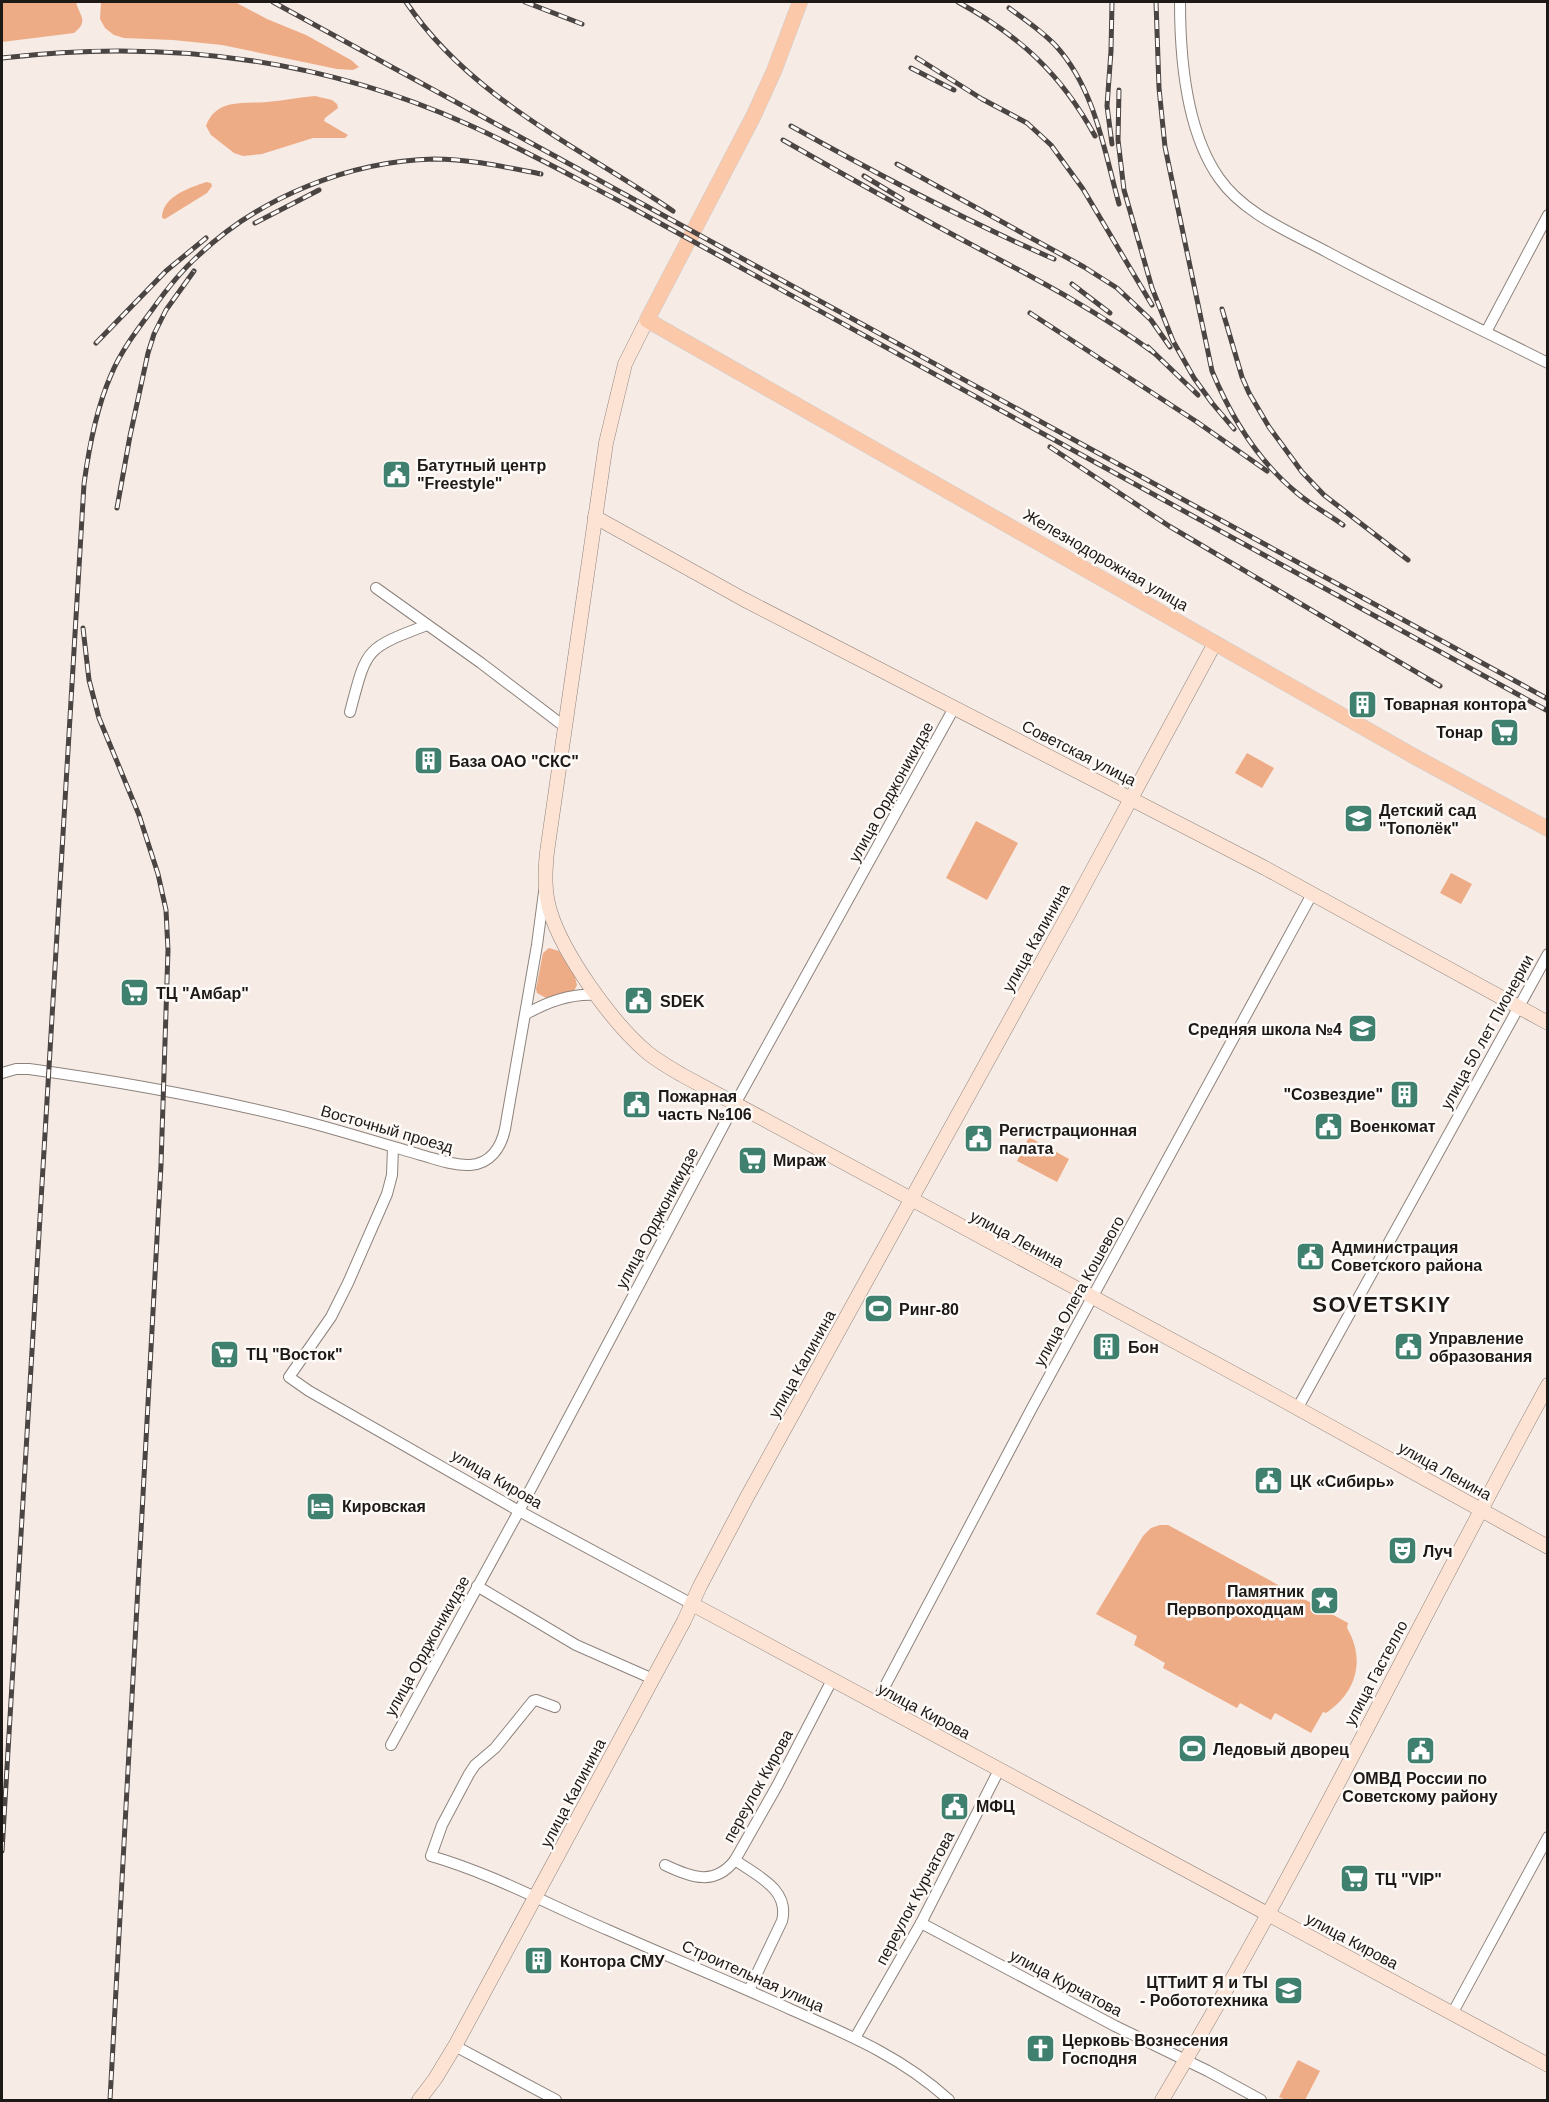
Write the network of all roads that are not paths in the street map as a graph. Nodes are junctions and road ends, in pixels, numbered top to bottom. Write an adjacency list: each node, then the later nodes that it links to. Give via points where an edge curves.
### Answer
1 (800, 2): 4 (main road, via 753,117)
2 (1180, 2): 5 (street, via 1181,51 1194,119 1215,171 1232,193 1265,218)
3 (1548, 215): 5 (street)
4 (647, 320): 7 (street, улица Ленина, via 621,378); 10 (main road, Железнодорожная улица)
5 (1486, 332): 6 (street)
6 (1548, 363)
7 (595, 516): 11 (street, Советская улица, via 713,583); 13 (street, улица Ленина)
8 (376, 588): 9 (street)
9 (427, 625): 12 (street, via 382,642 369,653); 13 (street)
10 (1215, 643): 14 (street, улица Калинина); 15 (main road, Железнодорожная улица)
11 (954, 708): 14 (street, Советская улица); 24 (street, улица Орджоникидзе)
12 (350, 712)
13 (565, 727): 16 (street, улица Ленина)
14 (1131, 798): 17 (street, Советская улица); 26 (street, улица Калинина)
15 (1548, 829)
16 (544, 886): 19 (street, улица Ленина, via 556,928); 21 (street, Восточный проезд)
17 (1312, 894): 20 (street, Советская улица); 27 (street, улица Олега Кошевого)
18 (1548, 954): 20 (street, улица 50 лет Пионерии)
19 (597, 995): 21 (street, via 573,996); 24 (street, улица Ленина, via 647,1052)
20 (1519, 1007): 22 (street, Советская улица); 29 (street, улица 50 лет Пионерии)
21 (526, 1014): 25 (street, Восточный проезд, via 503,1139 493,1154 478,1164 467,1165)
22 (1548, 1023)
23 (2, 1073): 25 (street, Восточный проезд, via 16,1068 163,1089)
24 (735, 1104): 26 (street, улица Ленина); 31 (street, улица Орджоникидзе)
25 (393, 1147): 31 (street, улица Кирова, via 391,1184 348,1283 331,1317 289,1377)
26 (910, 1200): 27 (street, улица Ленина); 34 (street, улица Калинина)
27 (1093, 1298): 29 (street, улица Ленина); 37 (street, улица Олега Кошевого)
28 (1548, 1385): 30 (street, улица Гастелло)
29 (1297, 1409): 30 (street, улица Ленина)
30 (1480, 1509): 32 (street, улица Ленина); 45 (street, улица Гастелло)
31 (519, 1511): 33 (street, улица Орджоникидзе); 34 (street, улица Кирова)
32 (1548, 1547)
33 (477, 1586): 35 (street, via 576,1645); 39 (street, улица Орджоникидзе)
34 (692, 1604): 35 (street, улица Калинина); 36 (street, улица Кирова)
35 (653, 1679): 44 (street, улица Калинина)
36 (832, 1680): 37 (street, улица Кирова); 42 (street, переулок Кирова)
37 (876, 1703): 40 (street, улица Кирова)
38 (555, 1707): 44 (street, Строительная улица, via 533,1701 495,1748 475,1765 442,1825 431,1856 468,1867)
39 (391, 1745)
40 (999, 1770): 45 (street, улица Кирова); 46 (street, переулок Курчатова)
41 (1548, 1837): 48 (street)
42 (735, 1860): 43 (street, via 722,1874 711,1878); 47 (street, переулок Кирова, via 776,1890 785,1910)
43 (665, 1865)
44 (535, 1897): 47 (street, Строительная улица); 50 (street, улица Калинина)
45 (1268, 1915): 48 (street, улица Кирова); 51 (street, улица Гастелло)
46 (921, 1923): 49 (street, переулок Курчатова); 51 (street, улица Курчатова)
47 (748, 1990): 49 (street, Строительная улица)
48 (1452, 2014): 52 (street, улица Кирова)
49 (855, 2038): 55 (street, Строительная улица, via 888,2054)
50 (455, 2046): 53 (street, улица Калинина); 54 (street)
51 (1186, 2060): 56 (street, улица Гастелло); 57 (street, улица Курчатова)
52 (1548, 2065)
53 (419, 2100)
54 (556, 2100)
55 (949, 2100)
56 (1162, 2100)
57 (1261, 2100)

